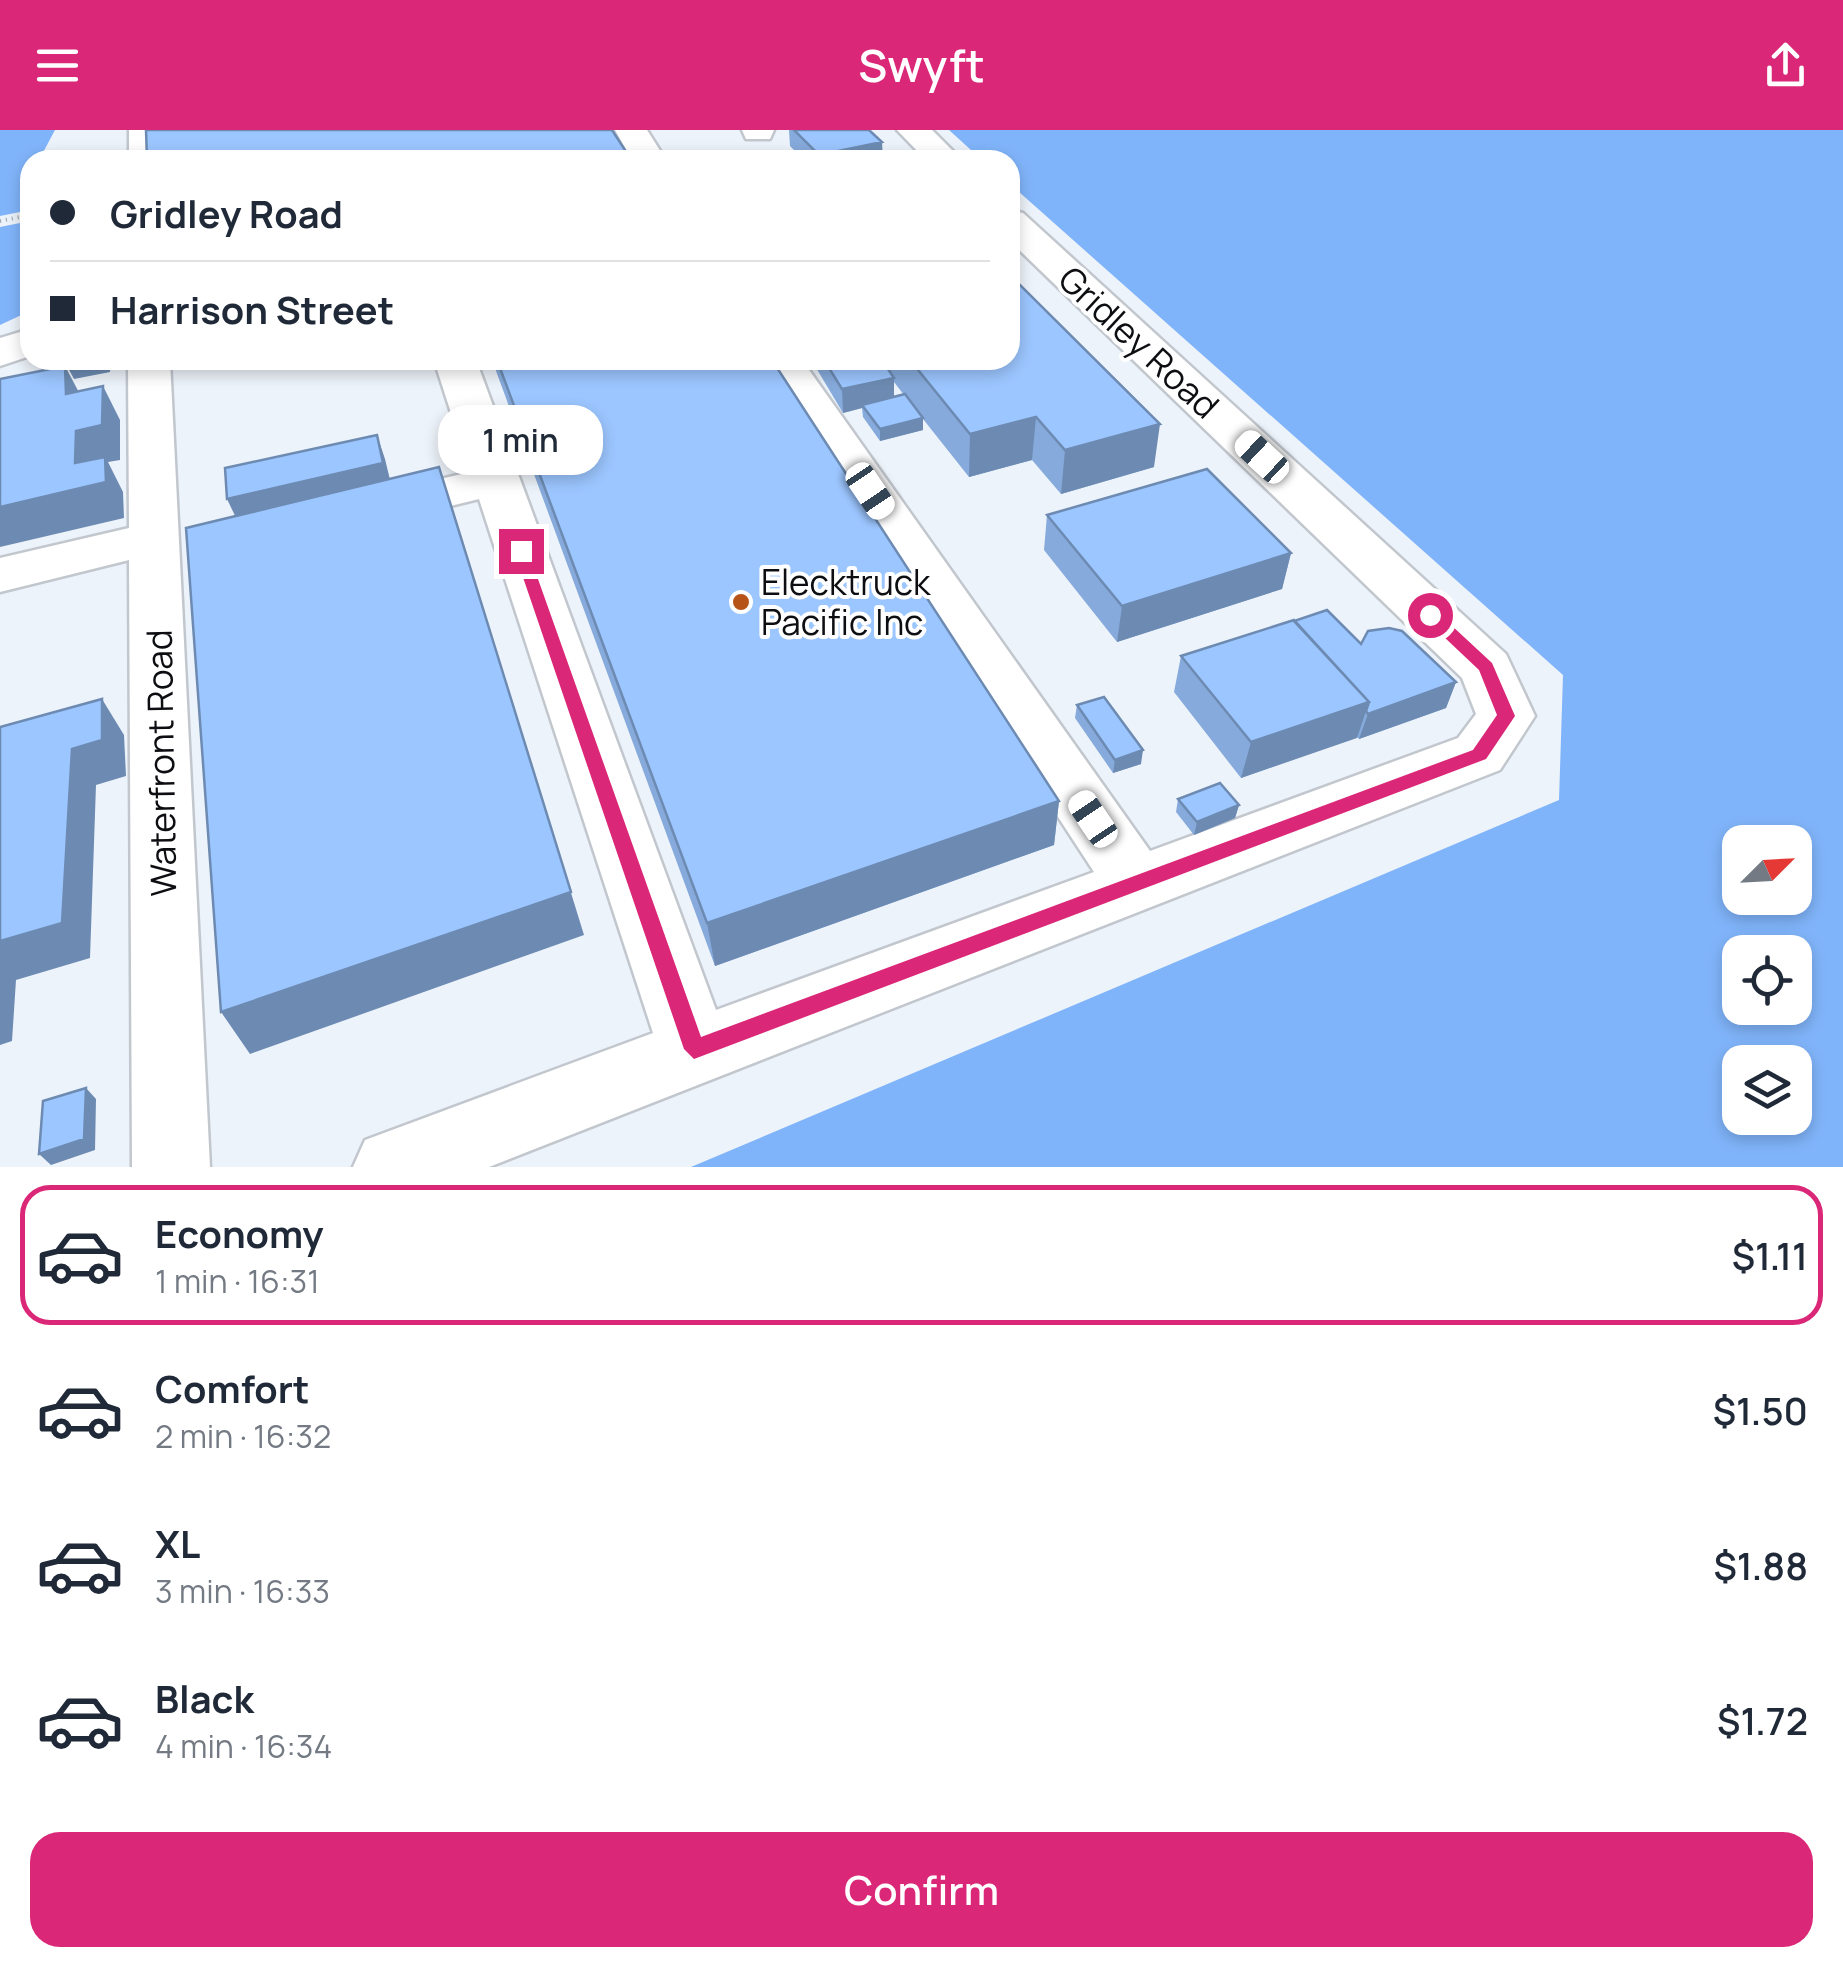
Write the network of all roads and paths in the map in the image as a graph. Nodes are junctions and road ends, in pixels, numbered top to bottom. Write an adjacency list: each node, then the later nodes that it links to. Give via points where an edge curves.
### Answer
1 (914, 130): 2 (street)
2 (935, 150)
3 (1020, 229): 11 (street, Gridley Road, via 1486,668 1506,716 1480,754)
4 (149, 370): 9 (street, Waterfront Road)
5 (458, 370): 7 (street)
6 (788, 370): 11 (street)
7 (496, 480): 8 (street); 12 (street)
8 (326, 521)
9 (168, 551): 10 (street); 13 (street, Waterfront Road)
10 (0, 574)
11 (1138, 884): 12 (street, Gridley Road)
12 (694, 1049): 14 (street, Gridley Road)
13 (171, 1167)
14 (392, 1167)

